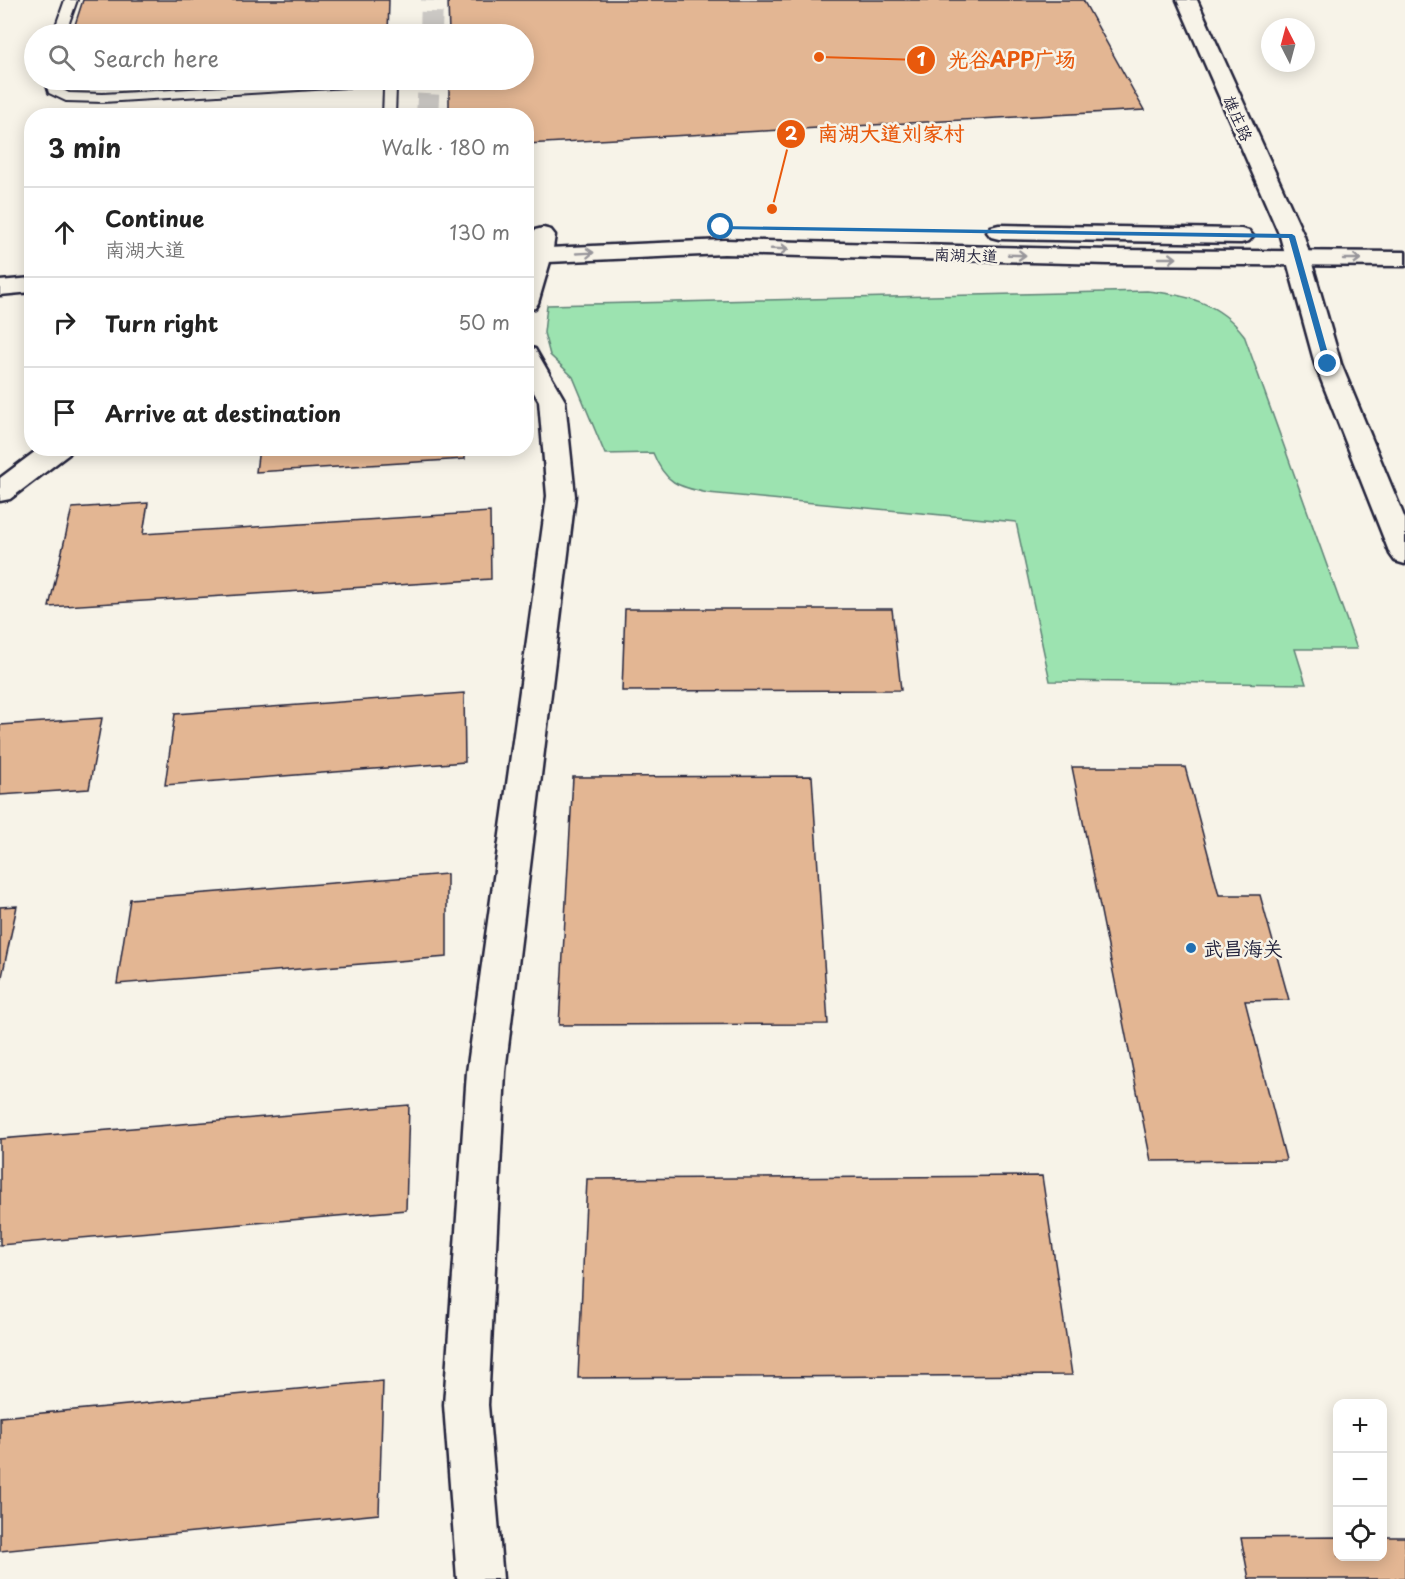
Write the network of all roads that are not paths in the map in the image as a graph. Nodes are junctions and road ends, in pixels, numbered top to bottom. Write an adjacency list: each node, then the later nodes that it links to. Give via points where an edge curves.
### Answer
1 (71, 0): 3 (lane)
2 (1187, 0): 10 (main road, 雄庄路)
3 (63, 24)
4 (53, 90): 5 (lane, via 66,97 103,99)
5 (242, 90)
6 (390, 90): 7 (lane)
7 (389, 108)
8 (1405, 238): 10 (main road, 南湖大道)
9 (534, 246): 10 (main road, 南湖大道, via 1109,257)
10 (1295, 247): 11 (main road, 南湖大道, one-way to 11); 19 (main road, 雄庄路, via 1328,364)
11 (1405, 259)
12 (24, 266): 13 (main road)
13 (0, 267)
14 (24, 286): 15 (main road)
15 (0, 288)
16 (534, 369): 20 (main road, via 552,401 561,496 486,1072 466,1405)
17 (48, 456): 18 (main road)
18 (0, 492)
19 (1405, 554)
20 (480, 1579)

